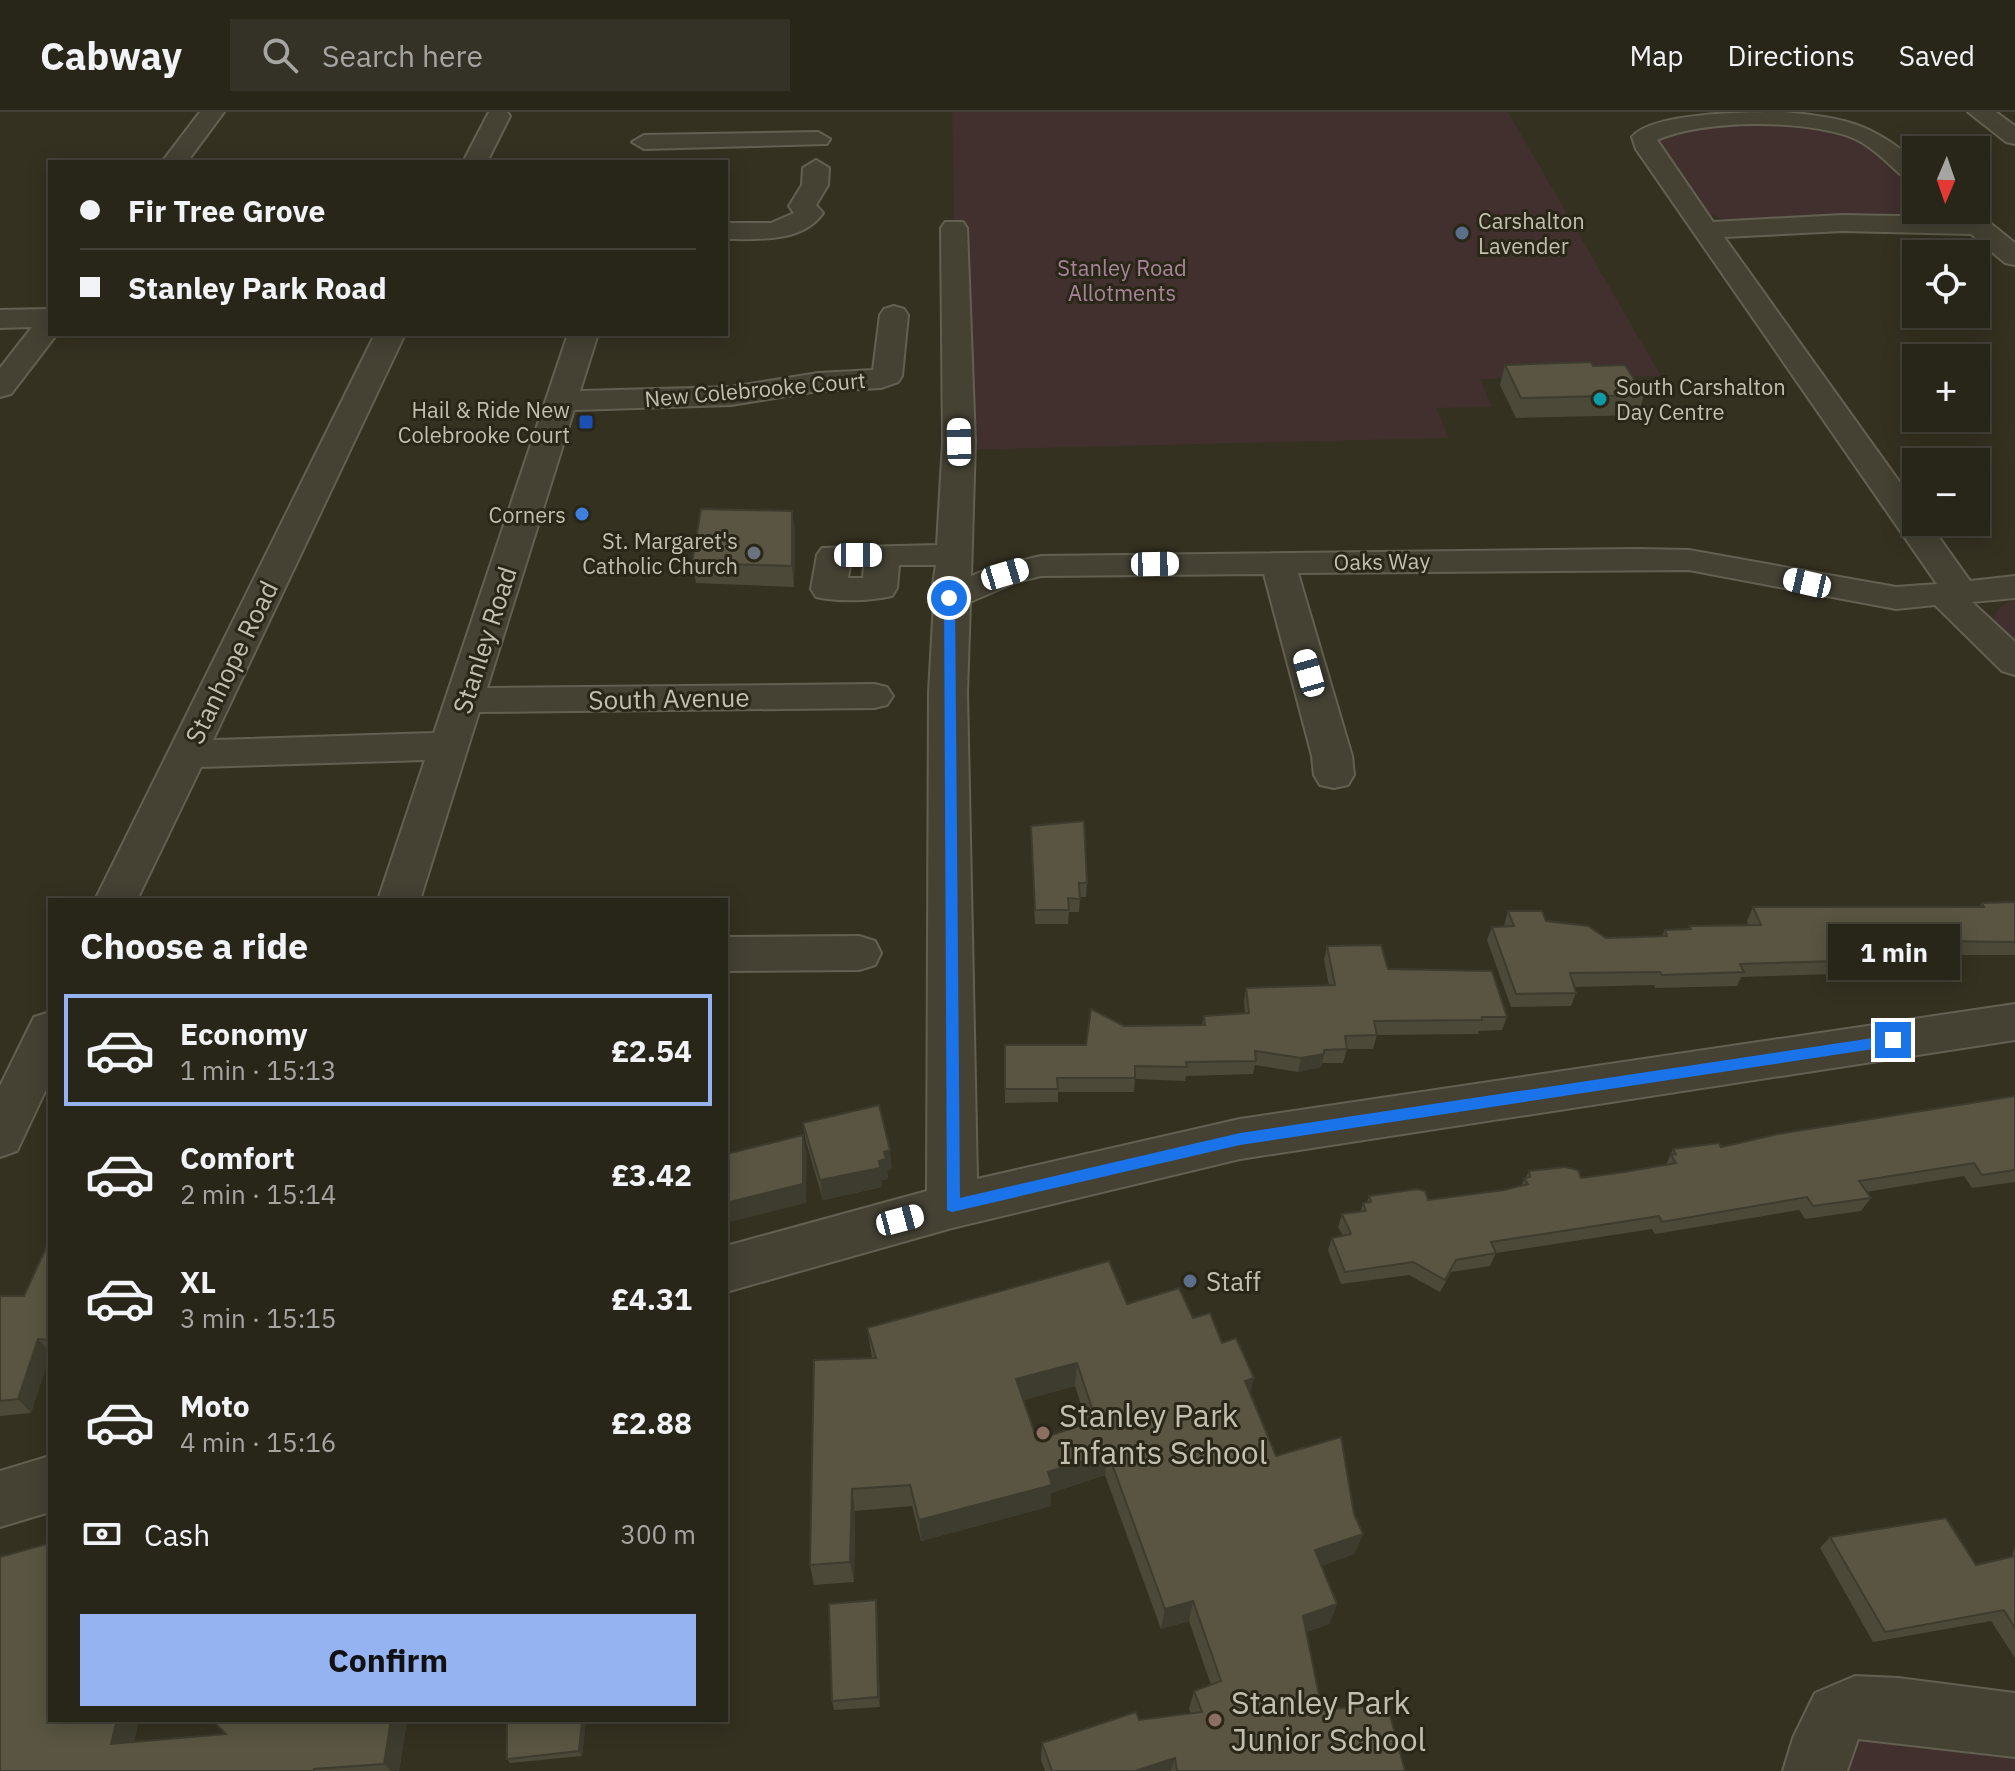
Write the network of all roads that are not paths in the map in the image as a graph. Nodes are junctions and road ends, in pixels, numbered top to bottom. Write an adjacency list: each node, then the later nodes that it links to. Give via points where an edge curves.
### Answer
1 (212, 112): 11 (street)
2 (654, 112): 10 (street)
3 (783, 112): 8 (street)
4 (1980, 112): 7 (street)
5 (1731, 113): 13 (street, via 1852,130); 19 (street, via 1665,125 1644,137)
6 (498, 116): 12 (street)
7 (2015, 137)
8 (775, 139): 9 (street); 10 (street)
9 (818, 139)
10 (641, 152)
11 (176, 160)
12 (476, 160)
13 (1902, 164)
14 (816, 168): 18 (street, via 815,185 802,206 810,213 804,219 786,229)
15 (1902, 220): 19 (street)
16 (1974, 224): 20 (street)
17 (954, 228): 29 (street, via 958,450)
18 (728, 231)
19 (1706, 231): 34 (street)
20 (2015, 257)
21 (894, 315): 28 (street, New Colebrooke Court, via 887,376 881,379 818,382 731,396)
22 (0, 319): 23 (street)
23 (48, 320)
24 (48, 323): 27 (street)
25 (389, 336): 40 (street, Stanhope Road)
26 (582, 336): 28 (street, Stanley Road)
27 (0, 388)
28 (561, 401): 38 (street, Stanley Road)
29 (952, 546): 30 (street); 32 (street, Oaks Way); 35 (street)
30 (883, 555)
31 (1278, 563): 32 (street, Oaks Way); 34 (street, Oaks Way, via 1659,559 1740,568 1875,597); 41 (street)
32 (1024, 568): 35 (street, Oaks Way)
33 (2015, 587): 34 (street, Oaks Way)
34 (1953, 594): 36 (street)
35 (949, 598): 49 (street)
36 (2015, 663)
37 (874, 696): 38 (street, South Avenue)
38 (464, 700): 39 (street, Stanley Road)
39 (450, 746): 40 (street, Stanhope Road); 43 (street, Stanley Road)
40 (187, 754): 42 (street)
41 (1334, 775)
42 (117, 898)
43 (400, 898)
44 (859, 953): 45 (street)
45 (728, 954)
46 (2015, 1023): 49 (street, via 1240,1139)
47 (48, 1034): 48 (street)
48 (0, 1137)
49 (952, 1206): 50 (street)
50 (728, 1268)
51 (48, 1485): 52 (street)
52 (0, 1499)
53 (2015, 1725): 54 (street, via 1870,1706 1845,1708 1834,1719)
54 (1815, 1771)

